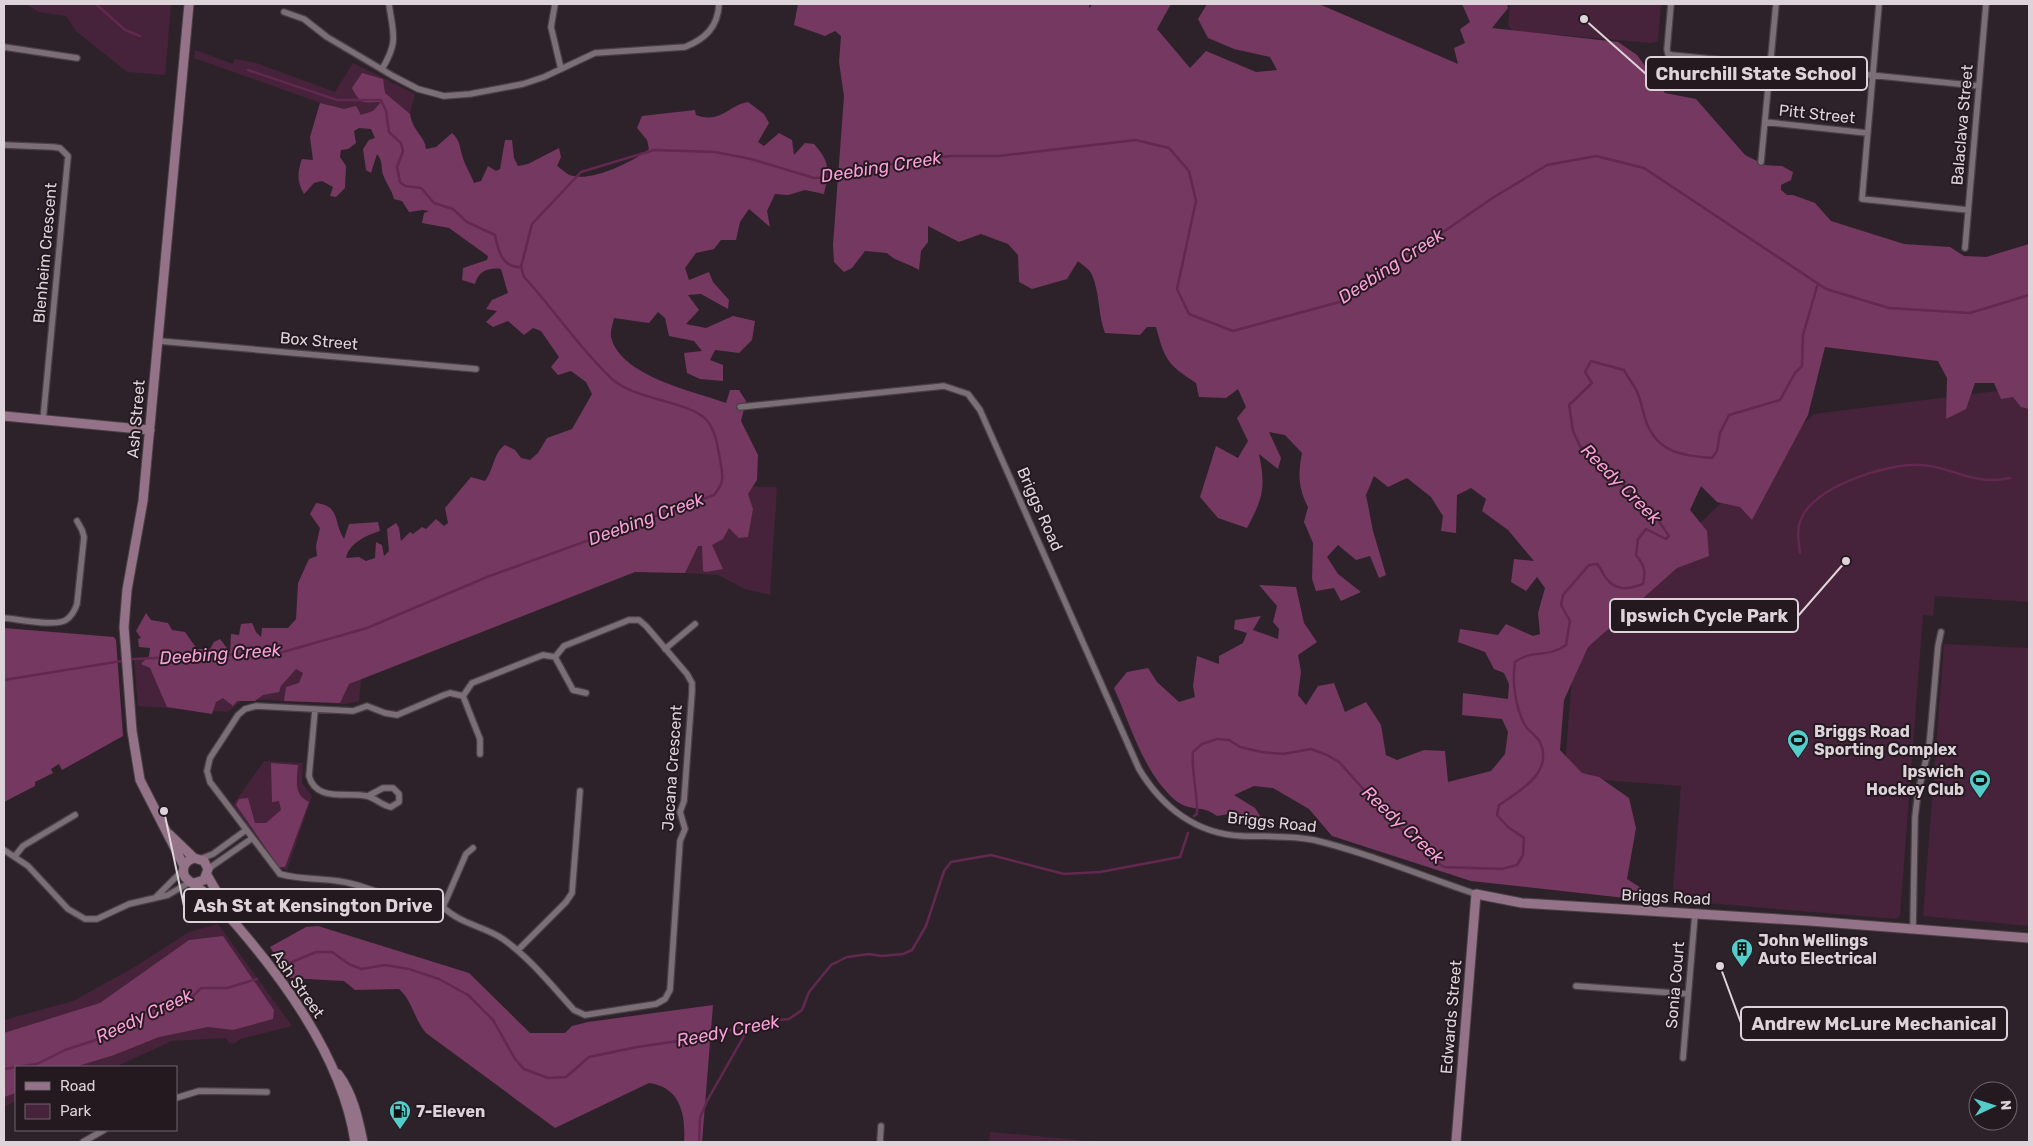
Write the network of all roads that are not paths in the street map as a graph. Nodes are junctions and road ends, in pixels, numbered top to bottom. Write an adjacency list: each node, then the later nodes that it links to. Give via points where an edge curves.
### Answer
1 (189, 4): 23 (main road, Ash Street)
2 (389, 4): 13 (street, via 393,51)
3 (556, 4): 14 (street, via 551,27)
4 (719, 4): 14 (street, via 717,21 710,33 685,48 596,53)
5 (1671, 4): 12 (street, via 1668,54)
6 (1776, 4): 12 (street)
7 (1879, 4): 15 (street)
8 (1986, 4): 16 (street, Balaclava Street)
9 (284, 12): 13 (street, via 304,19 327,37)
10 (4, 47): 11 (street)
11 (77, 58)
12 (1770, 65): 15 (street); 17 (street)
13 (382, 69): 14 (street, via 418,89 444,96 523,84)
14 (561, 69)
15 (1872, 75): 16 (street); 18 (street)
16 (1979, 86): 21 (street, Balaclava Street)
17 (1765, 122): 18 (street, Pitt Street); 20 (street)
18 (1867, 133): 21 (street, via 1862,194 1865,200)
19 (4, 145): 27 (street, Blenheim Crescent, via 60,148 68,156)
20 (1761, 162)
21 (1968, 210): 22 (street, Balaclava Street)
22 (1965, 248)
23 (159, 340): 24 (street, Box Street); 28 (main road, Ash Street)
24 (476, 370)
25 (740, 408): 52 (street, Briggs Road, via 944,386 968,394 980,410 1139,768 1163,802 1190,822 1220,833 1312,840)
26 (4, 416): 27 (main road)
27 (43, 420): 28 (main road)
28 (150, 430): 42 (main road, Ash Street, via 143,501 125,608 124,646 140,780)
29 (77, 521): 30 (street, via 84,537 74,613 65,621 56,623)
30 (4, 618)
31 (696, 624): 33 (street)
32 (1941, 632): 57 (street, via 1929,748 1915,817)
33 (665, 648): 34 (street, Jacana Crescent, via 639,620 629,620 564,646); 59 (street, Jacana Crescent, via 692,683 684,801 680,812 685,830 680,841 670,990 665,1000 656,1004 585,1015 574,1010)
34 (555, 657): 35 (street, via 573,690); 36 (street, via 543,655 472,683)
35 (586, 694)
36 (463, 696): 37 (street, Jacana Crescent, via 444,694 397,715 367,706 353,711); 38 (street, via 480,739)
37 (315, 710): 40 (street, via 309,776 312,786 320,793); 43 (street, Jacana Crescent, via 256,706 245,709 210,758 207,771 210,782)
38 (480, 754)
39 (580, 791): 59 (street, via 572,893)
40 (368, 796): 40 (street, via 383,788 393,788 399,794 398,802 391,807)
41 (75, 815): 47 (street, via 23,846)
42 (165, 829): 48 (main road, Ash Street); 49 (main road, Ash Street)
43 (246, 830): 44 (street, Jacana Crescent); 48 (street, via 213,854)
44 (251, 839): 50 (street); 54 (street, Jacana Crescent, via 280,874 352,884 428,908)
45 (474, 848): 54 (street, via 466,854)
46 (4, 850): 47 (street)
47 (15, 856): 53 (street, via 68,909 85,919 97,919 129,904)
48 (197, 858): 49 (main road); 50 (main road)
49 (183, 868): 51 (main road, via 185,877); 53 (street)
50 (207, 872): 51 (main road, via 204,880); 56 (main road, Ash Street)
51 (192, 882): 53 (street, via 168,895); 56 (main road, Ash Street, via 207,892)
52 (1476, 894): 55 (main road, Briggs Road, via 1522,903); 72 (main road, Edwards Street)
53 (156, 897)
54 (443, 908): 59 (street, Jacana Crescent, via 453,917 492,932)
55 (1695, 914): 57 (main road, Briggs Road); 61 (street, Sonia Court)
56 (233, 922): 63 (main road, Ash Street, via 296,1002)
57 (1913, 929): 58 (main road, Briggs Road)
58 (2029, 938)
59 (518, 950)
60 (1576, 986): 61 (street)
61 (1688, 994): 62 (street, Sonia Court)
62 (1684, 1058)
63 (334, 1068): 69 (main road, Ash Street); 70 (main road, Ash Street, via 349,1092)
64 (268, 1092): 65 (street, via 199,1091)
65 (178, 1097)
66 (881, 1126): 71 (street)
67 (102, 1131): 68 (street)
68 (86, 1142)
69 (355, 1142)
70 (363, 1142)
71 (880, 1142)
72 (1456, 1142)

